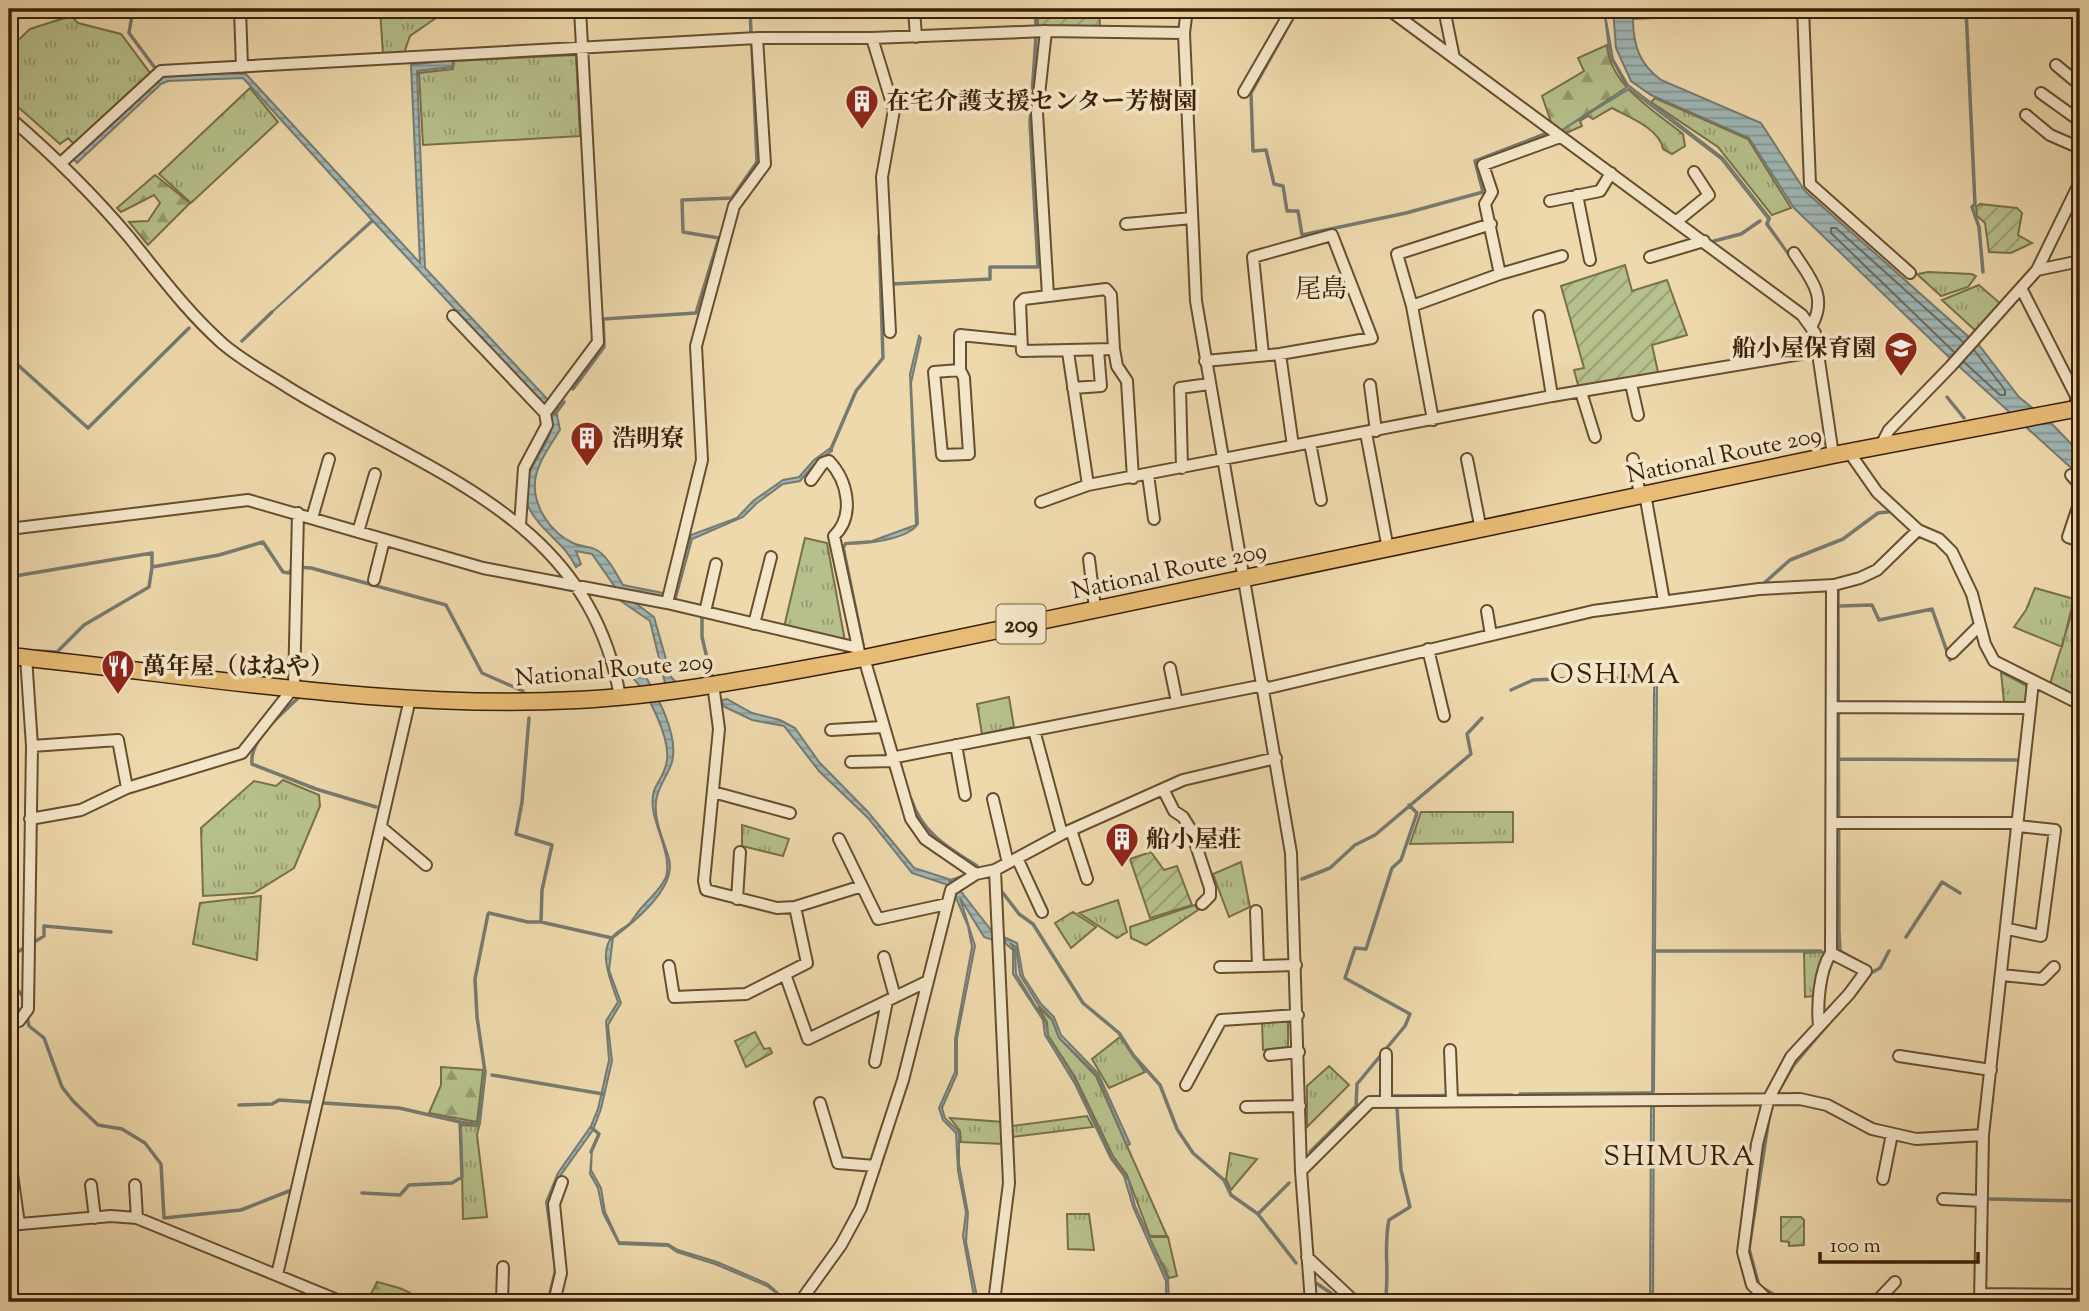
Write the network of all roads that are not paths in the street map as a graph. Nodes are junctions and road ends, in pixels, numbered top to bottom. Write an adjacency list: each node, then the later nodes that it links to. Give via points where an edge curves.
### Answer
1 (240, 9): 17 (street)
2 (580, 9): 14 (street)
3 (914, 9): 11 (street)
4 (1187, 9): 10 (street)
5 (1292, 9): 19 (street)
6 (1388, 9): 15 (street)
7 (1444, 9): 15 (street)
8 (1803, 9): 43 (street, via 1810,184)
9 (1046, 31): 10 (street); 11 (street); 46 (street, via 1037,113)
10 (1184, 33): 32 (street)
11 (916, 37): 13 (street)
12 (757, 38): 13 (street); 14 (street); 112 (street, via 765,164 734,206 696,346 702,460)
13 (872, 38): 51 (street, via 894,110 882,177)
14 (582, 49): 17 (street); 68 (street, via 598,342)
15 (1454, 58): 24 (street)
16 (2056, 65): 18 (street)
17 (242, 67): 26 (street, via 161,71)
18 (2080, 85)
19 (1244, 92)
20 (2041, 93): 23 (street)
21 (2026, 116): 25 (street, via 2050,135)
22 (9, 117): 26 (street)
23 (2080, 121)
24 (1560, 137): 28 (street); 35 (street, via 1483,165 1492,192 1485,204)
25 (2080, 148)
26 (62, 162): 96 (street, via 190,313 225,345 313,403 472,491)
27 (1694, 172): 33 (street, via 1709,195)
28 (1611, 173): 30 (street, via 1600,191); 33 (street)
29 (2080, 181): 42 (street)
30 (1577, 195): 31 (street); 40 (street)
31 (1550, 201)
32 (1192, 218): 34 (street); 59 (street, via 1196,301)
33 (1677, 221): 36 (street)
34 (1126, 224)
35 (1491, 224): 44 (street); 47 (street, via 1396,254)
36 (1704, 241): 39 (street); 50 (street)
37 (1794, 253): 50 (street, via 1820,297)
38 (1562, 256): 44 (street)
39 (1650, 257)
40 (1590, 260)
41 (2080, 261): 42 (street)
42 (2037, 270): 45 (street)
43 (1910, 272)
44 (1500, 274): 47 (street)
45 (2021, 288): 67 (street); 74 (street, via 1889,429)
46 (1048, 295): 52 (street, via 1020,303); 53 (street, via 1106,289 1111,295)
47 (1412, 306): 70 (street)
48 (453, 316): 68 (street)
49 (1539, 316): 66 (street)
50 (1812, 325): 55 (street)
51 (890, 332)
52 (1021, 341): 56 (street, via 1022,351); 60 (street, via 960,335)
53 (1114, 349): 54 (street); 85 (street, via 1117,366 1127,381)
54 (1098, 350): 56 (street); 64 (street, via 1101,386)
55 (1819, 351): 62 (street); 76 (street)
56 (1068, 352): 64 (street)
57 (1280, 354): 58 (street); 58 (street, via 1373,338 1332,235 1253,257); 75 (street)
58 (1263, 355): 59 (street)
59 (1205, 361): 61 (street)
60 (960, 370): 60 (street, via 970,454 942,455 934,372)
61 (1209, 384): 80 (street); 81 (street, via 1180,388)
62 (1631, 384): 65 (street); 69 (street)
63 (1370, 385): 71 (street)
64 (1073, 388): 87 (street)
65 (1581, 392): 66 (street); 72 (street)
66 (1552, 396): 70 (street)
67 (2078, 408): 74 (highway, National Route 209 / 209)
68 (545, 413): 96 (street, via 547,425 524,468)
69 (1638, 415)
70 (1433, 420): 71 (street)
71 (1371, 432): 73 (street); 103 (street)
72 (1595, 437)
73 (1310, 443): 75 (street); 90 (street)
74 (1881, 445): 76 (highway, National Route 209 / 209)
75 (1293, 446): 80 (street)
76 (1841, 453): 89 (highway, National Route 209 / 209); 99 (street)
77 (329, 459): 94 (street)
78 (1467, 459): 98 (street)
79 (1633, 459): 89 (street)
80 (1224, 460): 81 (street); 107 (street)
81 (1182, 468): 83 (street)
82 (375, 474): 100 (street)
83 (1148, 475): 85 (street); 95 (street)
84 (2071, 475): 88 (street)
85 (1133, 478): 87 (street)
86 (811, 480): 121 (street, via 829,461 844,485 845,520 834,536)
87 (1088, 485): 92 (street)
88 (2080, 485)
89 (1643, 494): 98 (highway, National Route 209 / 209); 111 (street)
90 (1321, 500)
91 (2080, 501): 102 (street, via 2068,537)
92 (1041, 502)
93 (298, 513): 94 (street); 97 (street, via 248,500); 127 (street)
94 (312, 518): 100 (street)
95 (1154, 519)
96 (520, 525): 110 (street, via 541,541)
97 (9, 529)
98 (1481, 530): 103 (highway, National Route 209 / 209)
99 (1918, 530): 109 (street, via 1877,570); 117 (street, via 1939,539 1952,552 1972,594)
100 (358, 532): 101 (street)
101 (384, 540): 108 (street); 110 (street, via 483,568)
102 (2080, 541)
103 (1388, 549): 107 (highway, National Route 209 / 209)
104 (771, 557): 116 (street)
105 (1089, 559): 113 (street)
106 (716, 564): 115 (street)
107 (1246, 577): 113 (highway, National Route 209 / 209); 128 (street)
108 (374, 580)
109 (1832, 585): 111 (street); 133 (street)
110 (580, 588): 112 (street); 129 (street, via 615,667)
111 (1664, 601): 118 (street, via 1593,611)
112 (667, 603): 115 (street)
113 (1095, 608): 121 (highway, National Route 209 / 209)
114 (1487, 611): 118 (street)
115 (705, 612): 116 (street)
116 (754, 624): 121 (street)
117 (1980, 625): 120 (street); 125 (street, via 1994,661)
118 (1491, 635): 119 (street)
119 (1428, 649): 128 (street); 135 (street)
120 (1952, 653)
121 (861, 655): 126 (highway, National Route 209 / 209); 136 (street)
122 (9, 656): 123 (highway, National Route 209 / 209)
123 (26, 657): 127 (highway, National Route 209 / 209); 140 (street)
124 (1170, 668): 131 (street)
125 (2033, 682): 132 (street); 134 (street)
126 (713, 684): 129 (highway, National Route 209 / 209); 146 (street, via 719,729)
127 (294, 687): 130 (highway, National Route 209 / 209); 144 (street, via 242,754)
128 (1264, 687): 131 (street); 141 (street)
129 (620, 697): 130 (highway, National Route 209 / 209, via 512,702)
130 (410, 699): 153 (street)
131 (1177, 702): 138 (street)
132 (2080, 704)
133 (1832, 707): 134 (street); 151 (street)
134 (2030, 708): 152 (street)
135 (1444, 716)
136 (882, 727): 137 (street); 142 (street)
137 (831, 730)
138 (1034, 730): 139 (street); 154 (street)
139 (956, 745): 142 (street); 147 (street)
140 (32, 747): 144 (street, via 118,740); 150 (street)
141 (1276, 758): 145 (street); 172 (street, via 1291,853)
142 (891, 760): 143 (street); 160 (street, via 911,819 925,839)
143 (851, 762)
144 (127, 788): 150 (street, via 81,810)
145 (1163, 789): 154 (street); 165 (street, via 1191,830 1210,888 1210,896)
146 (713, 792): 149 (street); 163 (street, via 706,890)
147 (965, 795)
148 (993, 799): 157 (street)
149 (790, 813)
150 (30, 819): 182 (street, via 28,1009 19,1021)
151 (1832, 823): 152 (street); 170 (street)
152 (2018, 824): 169 (street); 169 (street, via 2055,830 2040,936)
153 (381, 827): 158 (street); 214 (street)
154 (1066, 832): 157 (street); 161 (street)
155 (838, 839): 162 (street)
156 (740, 852): 163 (street)
157 (1012, 860): 159 (street); 168 (street)
158 (426, 865)
159 (996, 870): 160 (street); 223 (street, via 1009,1183)
160 (976, 874): 164 (street, via 951,890)
161 (1087, 879)
162 (862, 886): 164 (street, via 878,919); 166 (street)
163 (737, 899): 166 (street)
164 (947, 904): 179 (street)
165 (1202, 904)
166 (795, 907): 177 (street, via 807,963)
167 (1256, 911): 174 (street)
168 (1042, 912)
169 (2008, 929): 178 (street)
170 (1831, 953): 183 (street, via 1818,1005); 183 (street, via 1866,971)
171 (884, 957): 180 (street)
172 (1296, 965): 174 (street); 181 (street)
173 (669, 966): 177 (street, via 674,997 746,994)
174 (1258, 966): 175 (street)
175 (1220, 967)
176 (2054, 967): 178 (street, via 2042,979)
177 (785, 974): 180 (street, via 808,1039)
178 (2002, 975): 190 (street)
179 (928, 981): 180 (street); 201 (street)
180 (891, 999): 189 (street)
181 (1298, 1015): 185 (street); 191 (street, via 1221,1020)
182 (9, 1023)
183 (1819, 1026): 192 (street, via 1791,1057)
184 (1450, 1050): 193 (street)
185 (1299, 1052): 187 (street); 196 (street)
186 (1386, 1054): 194 (street)
187 (1270, 1055)
188 (1899, 1056): 190 (street)
189 (875, 1062)
190 (1991, 1070): 199 (street)
191 (1186, 1085)
192 (1769, 1098): 193 (street); 198 (street, via 1827,1104 1862,1125); 225 (street, via 1757,1144 1742,1252 1752,1285)
193 (1452, 1101): 194 (street)
194 (1386, 1102): 202 (street, via 1370,1102)
195 (820, 1103): 201 (street, via 838,1163)
196 (1300, 1105): 197 (street); 202 (street)
197 (1246, 1108)
198 (1892, 1134): 199 (street, via 1916,1139); 203 (street)
199 (1983, 1135): 208 (street)
200 (9, 1153): 211 (street)
201 (875, 1166): 222 (street, via 861,1208 841,1245)
202 (1301, 1171): 212 (street)
203 (1883, 1179)
204 (562, 1182): 221 (street, via 554,1204 561,1273)
205 (91, 1185): 209 (street)
206 (135, 1185): 210 (street)
207 (1943, 1199): 208 (street)
208 (1982, 1200): 217 (street)
209 (95, 1217): 210 (street); 211 (street)
210 (136, 1218): 214 (street)
211 (14, 1225)
212 (1307, 1257): 218 (street); 224 (street)
213 (503, 1267): 220 (street)
214 (277, 1275): 219 (street)
215 (1895, 1282): 226 (street, via 1878,1300)
216 (2080, 1296): 217 (street)
217 (1980, 1298)
218 (1353, 1300)
219 (342, 1302)
220 (502, 1302)
221 (554, 1302)
222 (800, 1302)
223 (994, 1302)
224 (1311, 1302)
225 (1770, 1302)
226 (1854, 1302)

